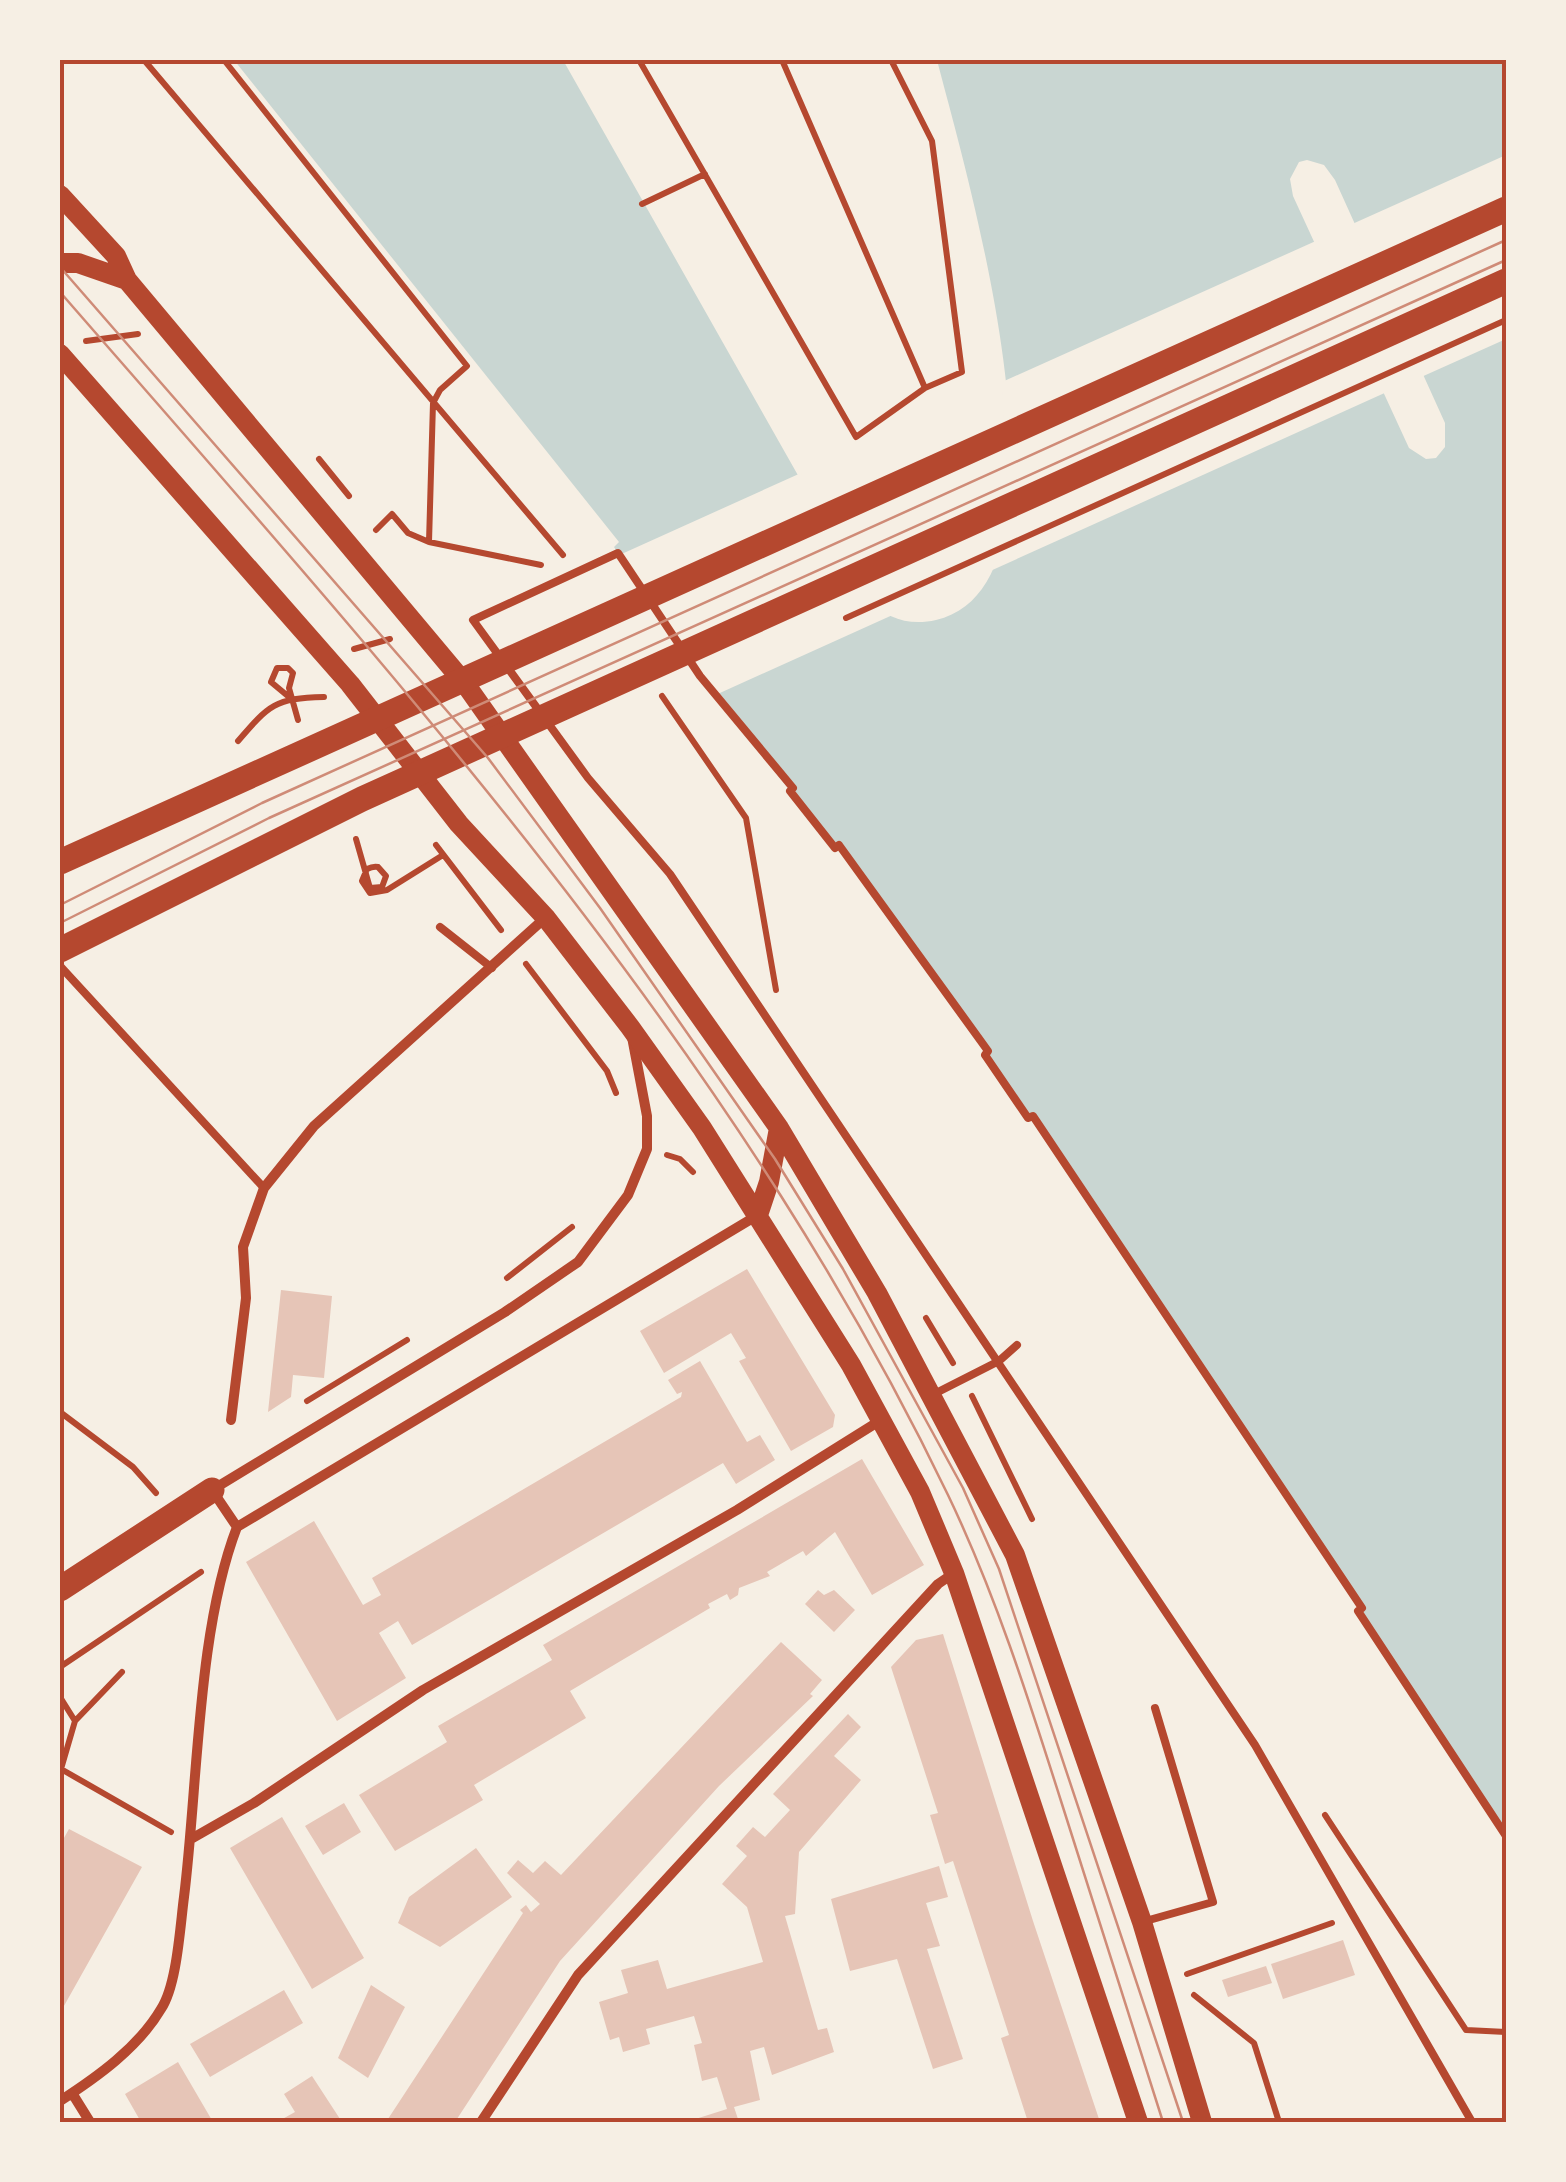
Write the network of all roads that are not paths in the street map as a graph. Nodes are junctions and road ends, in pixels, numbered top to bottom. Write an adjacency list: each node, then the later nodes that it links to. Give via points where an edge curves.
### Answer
1 (60, 195): 4 (main road, via 116,256)
2 (1506, 209): 7 (main road)
3 (60, 263): 4 (main road)
4 (127, 280): 14 (main road, via 466,686)
5 (1506, 280): 10 (main road, via 362,799)
6 (60, 354): 8 (main road)
7 (60, 862)
8 (546, 918): 12 (street); 13 (main road)
9 (440, 928): 12 (lane)
10 (60, 950)
11 (60, 966): 15 (lane)
12 (492, 968): 15 (street, via 314,1126)
13 (630, 1026): 16 (main road); 22 (street, via 647,1116 646,1149 628,1195 578,1262)
14 (779, 1128): 16 (main road); 19 (main road)
15 (264, 1188): 20 (street, via 242,1247 246,1298)
16 (758, 1214): 21 (main road); 23 (street)
17 (1017, 1345): 18 (lane)
18 (999, 1361): 19 (lane); 27 (lane, via 670,874 588,778 472,620 618,552 700,676 839,846 1028,1118 1033,1116); 36 (lane, via 1256,1745)
19 (934, 1394): 29 (main road, via 1014,1554)
20 (232, 1420)
21 (880, 1420): 24 (main road); 28 (street, via 423,1690)
22 (212, 1490): 23 (street); 25 (main road)
23 (237, 1528): 28 (street, via 211,1636)
24 (954, 1573): 33 (street, via 578,1975); 34 (main road)
25 (60, 1589)
26 (1155, 1708): 29 (lane, via 1213,1902)
27 (1506, 1836)
28 (191, 1839): 30 (street, via 163,2007 126,2052)
29 (1142, 1922): 35 (main road)
30 (72, 2093): 31 (street); 32 (street)
31 (60, 2101)
32 (90, 2122)
33 (481, 2122)
34 (1138, 2122)
35 (1202, 2122)
36 (1472, 2122)

